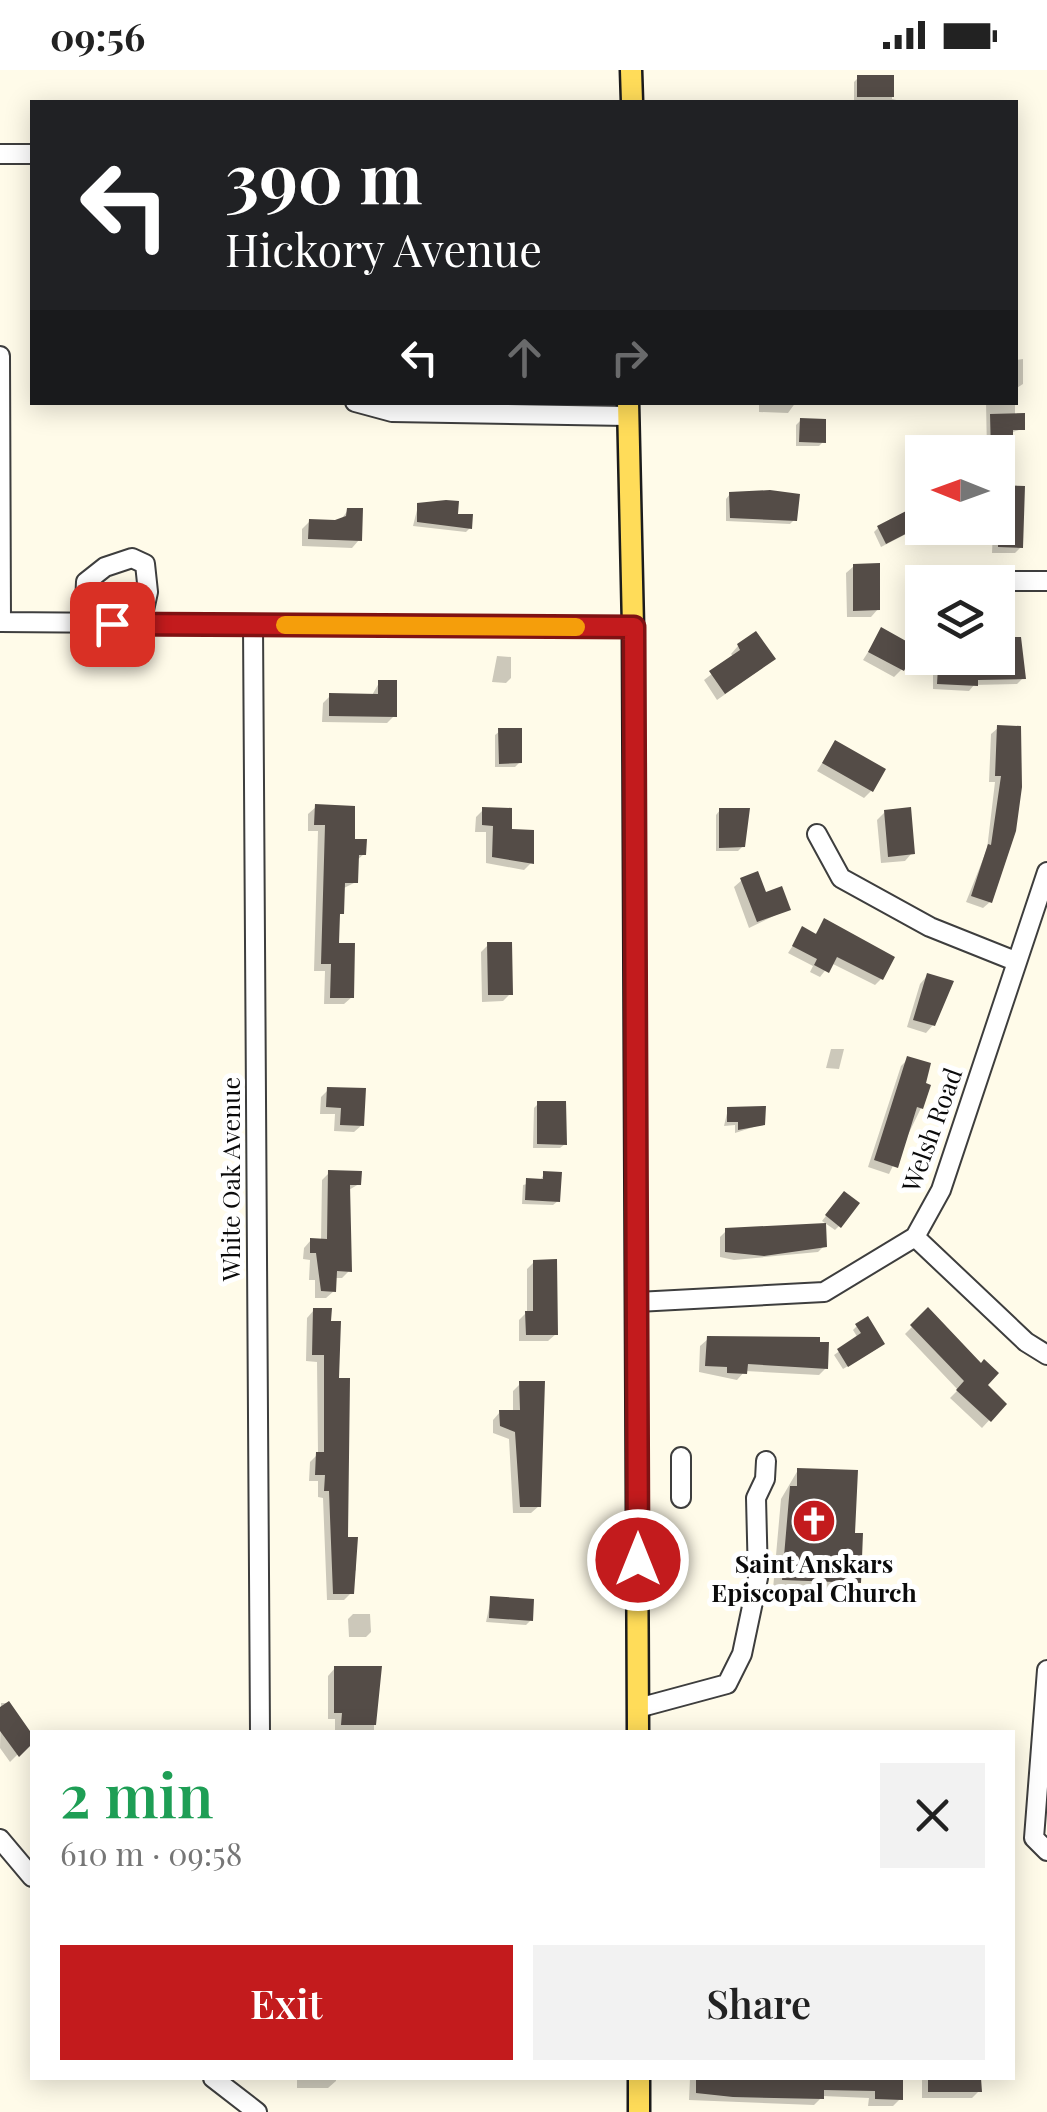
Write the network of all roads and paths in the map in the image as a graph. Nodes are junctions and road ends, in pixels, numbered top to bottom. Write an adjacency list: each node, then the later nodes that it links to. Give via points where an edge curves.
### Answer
1 (631, 70): 2 (main road)
2 (632, 100)
3 (0, 154): 4 (street)
4 (30, 154)
5 (0, 356): 10 (street)
6 (367, 405): 7 (street, via 392,412)
7 (628, 409): 14 (main road)
8 (1015, 581): 9 (street)
9 (1047, 581)
10 (0, 622): 11 (street)
11 (84, 623): 12 (street); 12 (street, via 86,582 132,558 149,577)
12 (141, 624): 13 (street)
13 (253, 625): 14 (street); 26 (street, White Oak Avenue)
14 (634, 627): 19 (main road)
15 (817, 834): 17 (street, via 842,878 930,927)
16 (1047, 872): 17 (street, Welsh Road)
17 (1015, 961): 18 (street, Welsh Road, via 941,1190)
18 (915, 1238): 19 (street, via 824,1292); 20 (street)
19 (637, 1302): 25 (main road)
20 (1047, 1355)
21 (681, 1456): 23 (street)
22 (766, 1461): 25 (street, via 756,1498 758,1578 742,1654 727,1684)
23 (681, 1498)
24 (1047, 1670): 29 (street, via 1034,1838)
25 (638, 1708): 27 (main road)
26 (260, 1730)
27 (638, 1730)
28 (0, 1839): 30 (street)
29 (1047, 1851)
30 (30, 1875)
31 (638, 2080): 34 (main road)
32 (235, 2086): 33 (street)
33 (257, 2112)
34 (638, 2112)

